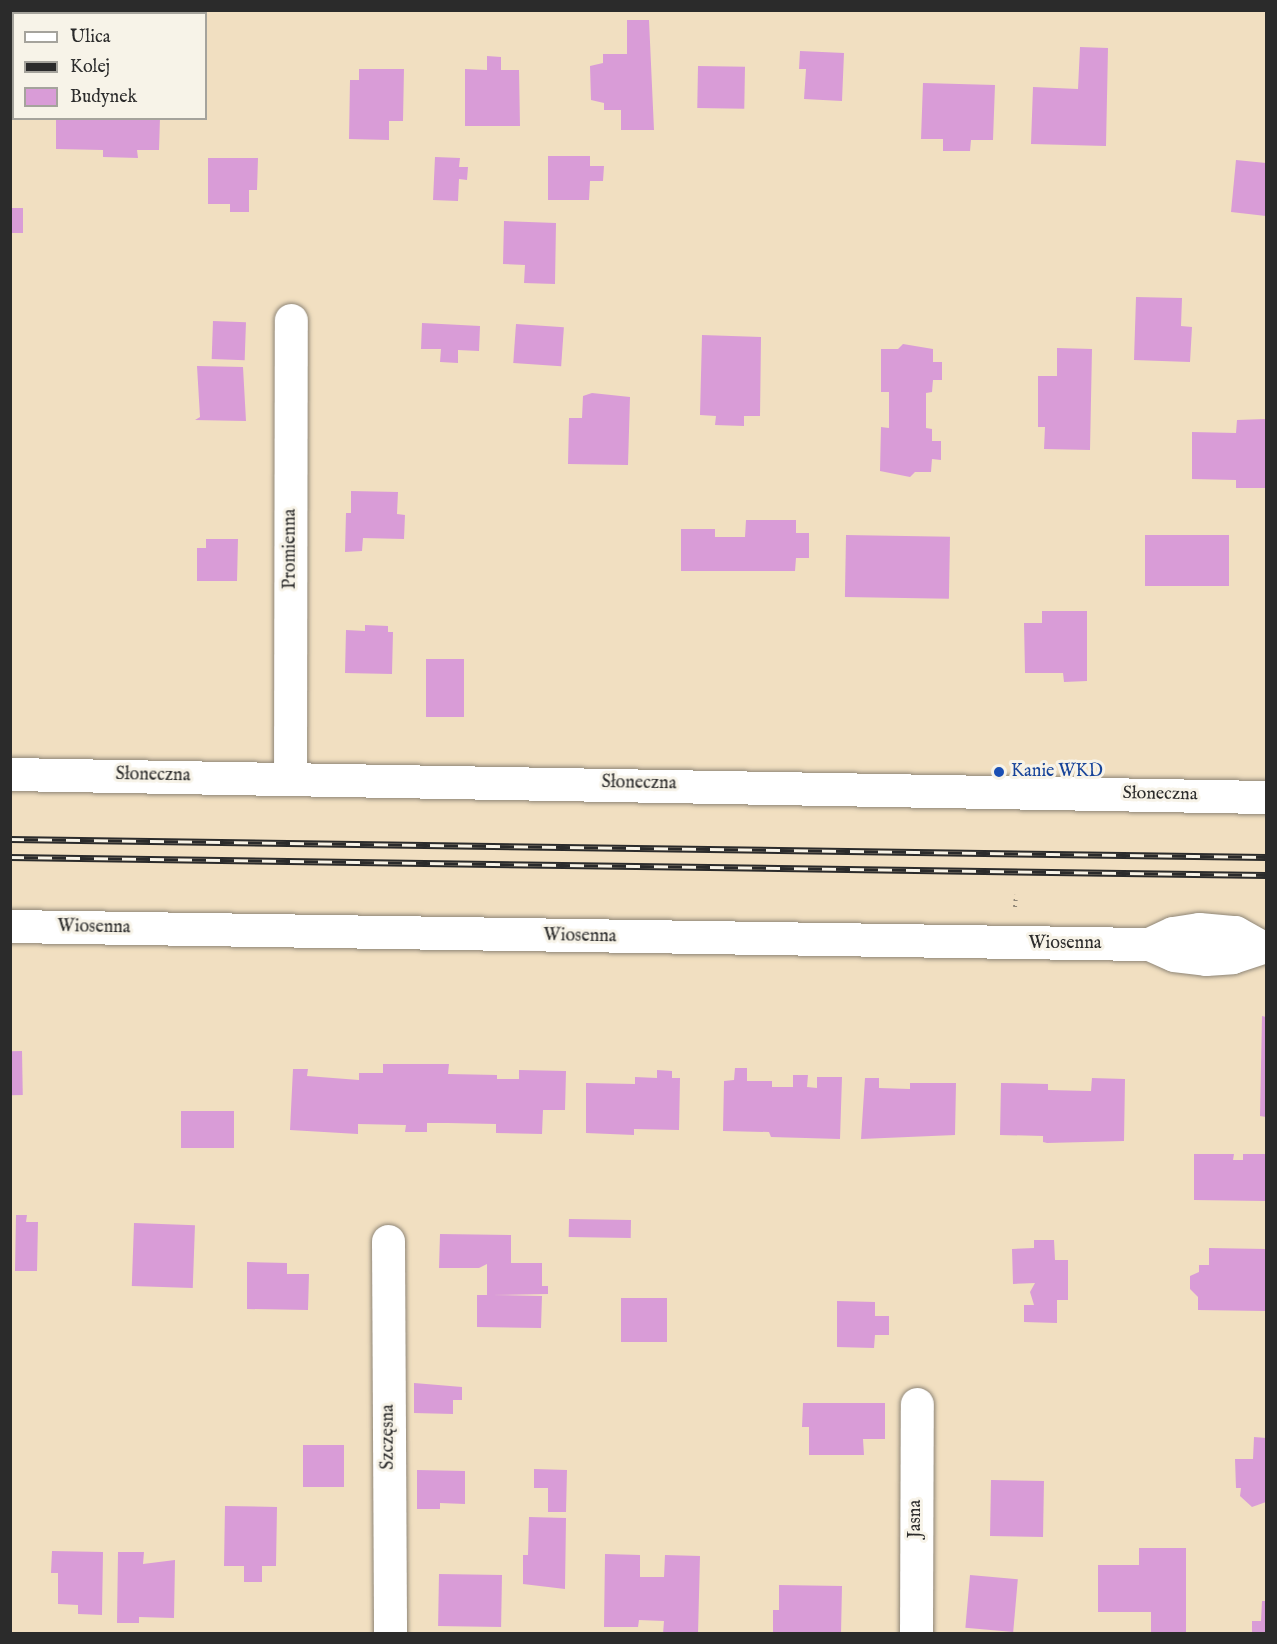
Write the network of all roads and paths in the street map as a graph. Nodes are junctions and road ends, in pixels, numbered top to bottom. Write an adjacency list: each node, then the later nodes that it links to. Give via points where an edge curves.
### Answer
1 (291, 320): 3 (street, Promienna)
2 (10, 774): 3 (street, Słoneczna)
3 (290, 778): 4 (street, Słoneczna)
4 (1266, 797)
5 (10, 926): 6 (street, Wiosenna, via 1149,944 1173,933 1199,929 1235,932)
6 (1263, 946)
7 (388, 1241): 9 (street, Szczęsna)
8 (917, 1404): 10 (street, Jasna)
9 (390, 1634)
10 (916, 1634)

